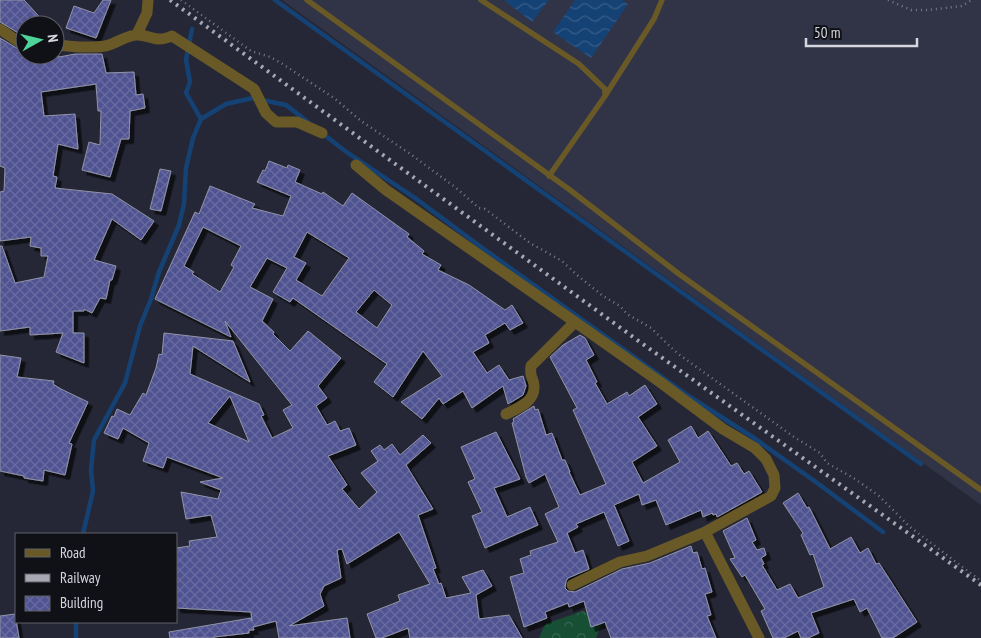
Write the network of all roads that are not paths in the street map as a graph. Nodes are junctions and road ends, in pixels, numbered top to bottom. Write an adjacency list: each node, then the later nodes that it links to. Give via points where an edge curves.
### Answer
1 (148, 0): 6 (street, via 147,13)
2 (307, 0): 12 (lane)
3 (481, 0): 9 (lane, via 579,64 605,89)
4 (662, 0): 9 (lane, via 654,19)
5 (0, 29): 7 (street)
6 (137, 34): 8 (street, via 108,45 86,48); 10 (street, via 163,40 172,36 254,89 266,113 276,122 297,122)
7 (15, 39)
8 (65, 45)
9 (605, 96): 12 (lane)
10 (322, 132)
11 (356, 165): 13 (street, via 386,190)
12 (548, 176): 15 (lane)
13 (575, 322): 14 (street, via 531,366 530,375 535,384 528,402); 16 (street, via 723,429 755,448 766,459 774,475 775,488 771,496)
14 (506, 414)
15 (981, 490)
16 (705, 532): 17 (street, via 647,556 620,562); 18 (street)
17 (572, 585)
18 (759, 638)

